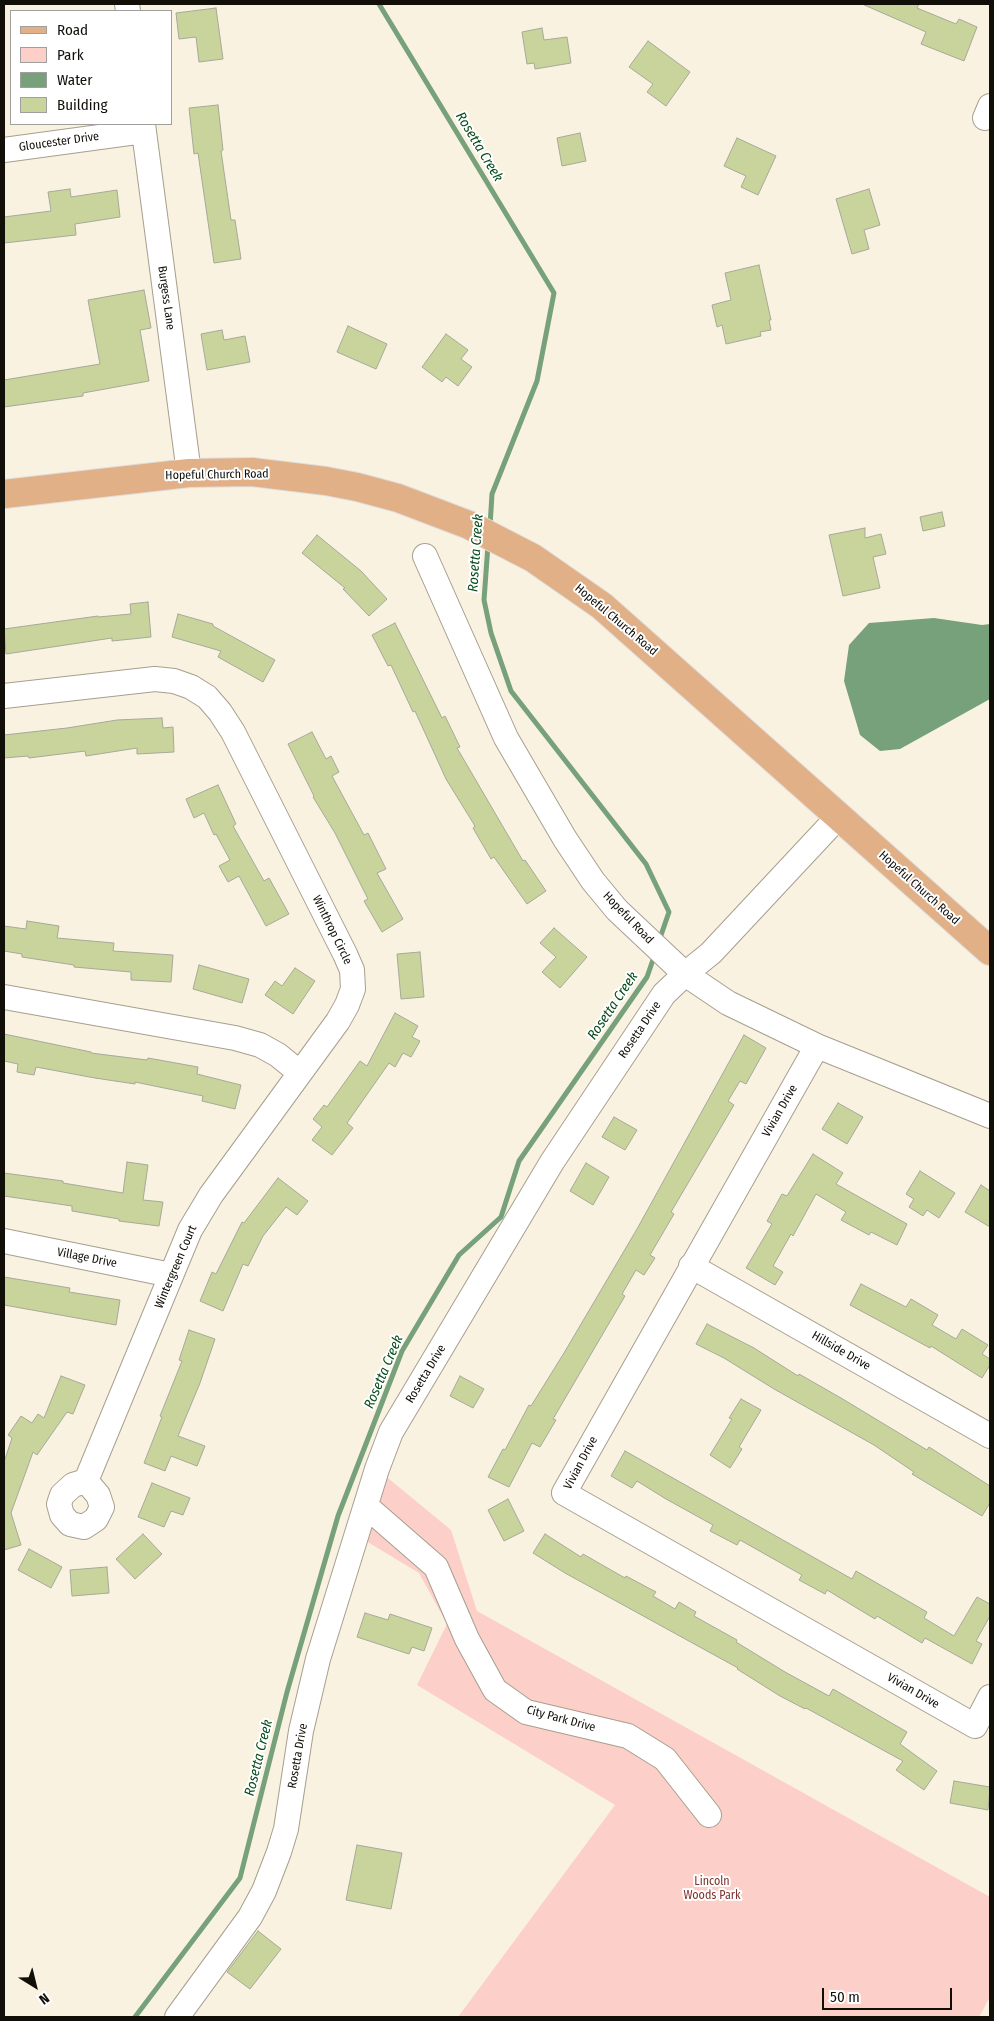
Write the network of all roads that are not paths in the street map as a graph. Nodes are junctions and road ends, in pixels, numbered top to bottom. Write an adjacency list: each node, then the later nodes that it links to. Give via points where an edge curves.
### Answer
1 (143, 127): 2 (street, Gloucester Drive); 3 (street, Burgess Lane)
2 (4, 150)
3 (189, 473): 4 (main road, Hopeful Church Road); 7 (main road, Hopeful Church Road, via 252,472 326,481 438,511 519,550 568,580 602,606)
4 (4, 494)
5 (425, 556): 9 (street, Hopeful Road, via 474,670 516,755 564,839 617,910)
6 (4, 696): 12 (street, Winthrop Circle, via 155,679 190,687 206,697 220,712 234,732 352,970 353,989 347,1006)
7 (839, 816): 8 (main road, Hopeful Church Road); 9 (street, Rosetta Drive, via 711,953)
8 (990, 951)
9 (677, 966): 11 (street, Hopeful Road, via 728,1003); 19 (street, Rosetta Drive, via 664,994 542,1179 392,1432)
10 (4, 997): 12 (street, via 235,1038 260,1045)
11 (817, 1046): 13 (street, Hopeful Road); 15 (street, Vivian Drive)
12 (300, 1073): 16 (street, Wintergreen Court, via 211,1195 190,1230)
13 (990, 1116)
14 (4, 1241): 16 (street, Village Drive)
15 (691, 1266): 17 (street, Hillside Drive); 20 (street, Vivian Drive, via 564,1493 975,1726)
16 (171, 1275): 18 (street, Wintergreen Court)
17 (990, 1436)
18 (86, 1481)
19 (366, 1506): 21 (street, City Park Drive, via 436,1567 467,1639 496,1690 526,1712 628,1736 665,1759); 22 (street, Rosetta Drive, via 318,1659 301,1731 286,1830 279,1852 250,1917)
20 (990, 1697)
21 (709, 1814)
22 (177, 2017)

